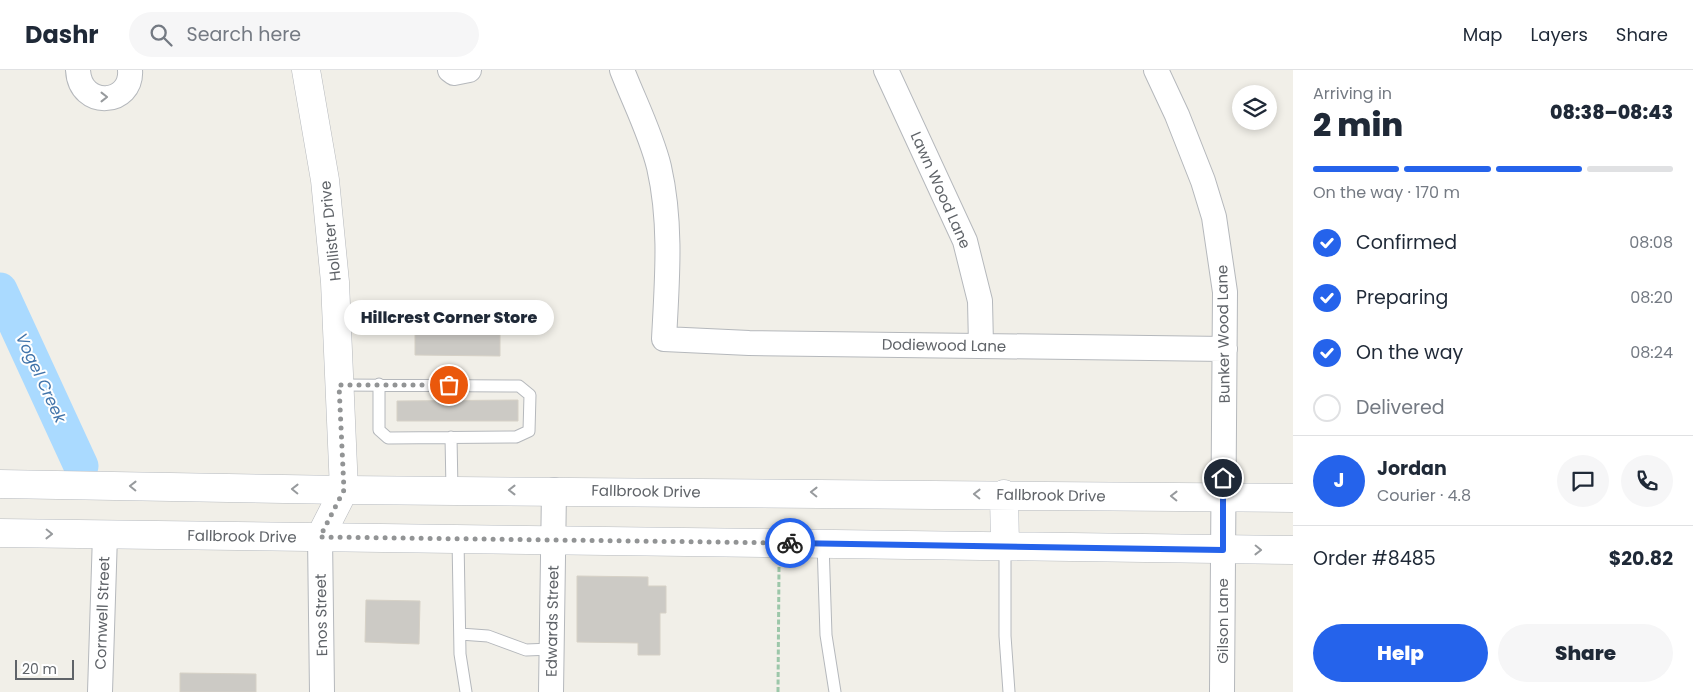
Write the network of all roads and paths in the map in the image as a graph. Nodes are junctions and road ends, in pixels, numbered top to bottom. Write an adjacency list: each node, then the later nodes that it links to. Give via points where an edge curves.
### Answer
1 (78, 70): 2 (street, one-way to 2, via 86,92 100,99 109,99 124,90)
2 (130, 70)
3 (306, 70): 12 (main road, Hollister Drive, via 325,180)
4 (450, 70): 5 (street, via 454,73)
5 (469, 70)
6 (622, 70): 9 (street, Dodiewood Lane, via 659,165 665,201 669,238 664,339)
7 (886, 70): 9 (street, Lawn Wood Lane, via 965,241 980,301)
8 (1156, 70): 10 (street, Bunker Wood Lane, via 1203,181 1214,217 1225,292)
9 (981, 345): 10 (street, Dodiewood Lane)
10 (1225, 349): 19 (street, Bunker Wood Lane)
11 (379, 384): 12 (lane); 13 (lane, via 380,430 388,438); 13 (lane, via 519,386 530,395 529,431 516,438)
12 (339, 385): 15 (main road, Hollister Drive)
13 (451, 437): 16 (lane)
14 (0, 484): 15 (main road, Fallbrook Drive, one-way to 14)
15 (344, 490): 16 (main road, Fallbrook Drive); 23 (main road, Hollister Drive)
16 (452, 490): 17 (main road, Fallbrook Drive, one-way to 16)
17 (554, 490): 18 (main road, Fallbrook Drive, one-way to 17); 25 (street, Edwards Street)
18 (1004, 494): 19 (main road, Fallbrook Drive, one-way to 18); 28 (main road)
19 (1223, 497): 20 (main road, Fallbrook Drive); 29 (street, Bunker Wood Lane)
20 (1293, 498)
21 (0, 533): 22 (main road, Fallbrook Drive, one-way to 22)
22 (105, 534): 23 (main road, Fallbrook Drive); 33 (street, Cornwell Street)
23 (320, 537): 24 (main road, Fallbrook Drive); 34 (street, Enos Street)
24 (458, 539): 25 (main road, Fallbrook Drive); 31 (lane)
25 (554, 540): 26 (main road, Fallbrook Drive); 32 (street, Edwards Street)
26 (779, 543): 27 (main road, Fallbrook Drive); 37 (path)
27 (823, 543): 28 (main road, Fallbrook Drive); 38 (lane, via 826,635)
28 (1005, 546): 29 (main road, Fallbrook Drive); 39 (lane)
29 (1223, 550): 30 (main road, Fallbrook Drive, one-way to 30); 40 (street, Gilson Lane)
30 (1293, 550)
31 (460, 634): 32 (lane, via 488,636 526,650); 35 (lane)
32 (552, 649): 36 (street, Edwards Street)
33 (100, 692)
34 (322, 692)
35 (466, 692)
36 (551, 692)
37 (778, 692)
38 (835, 692)
39 (1009, 692)
40 (1222, 692)

